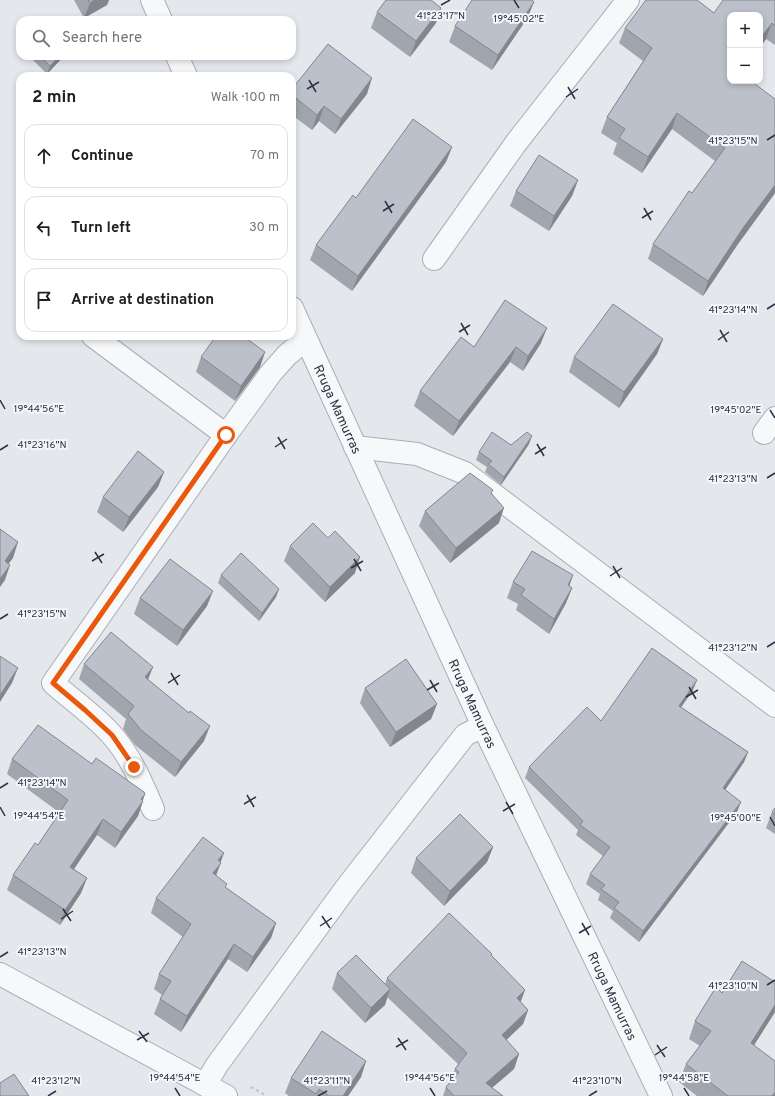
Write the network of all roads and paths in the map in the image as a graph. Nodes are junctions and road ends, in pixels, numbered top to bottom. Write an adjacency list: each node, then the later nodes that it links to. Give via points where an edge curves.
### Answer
1 (152, 0): 3 (street)
2 (628, 0): 6 (street, via 516,143)
3 (159, 16)
4 (179, 60): 5 (street)
5 (184, 72)
6 (434, 259)
7 (296, 317): 8 (street, Rruga Mamurras)
8 (306, 339): 10 (street, via 287,355 272,373); 11 (street, Rruga Mamurras)
9 (98, 340): 10 (street)
10 (226, 435): 14 (street, via 53,683 112,735 134,767)
11 (355, 447): 12 (street, via 418,454 465,473); 13 (street, Rruga Mamurras)
12 (775, 706)
13 (483, 726): 16 (street, via 465,735 346,888); 18 (street, Rruga Mamurras)
14 (153, 809)
15 (0, 974): 16 (street)
16 (205, 1085): 17 (street)
17 (226, 1096)
18 (661, 1096)

